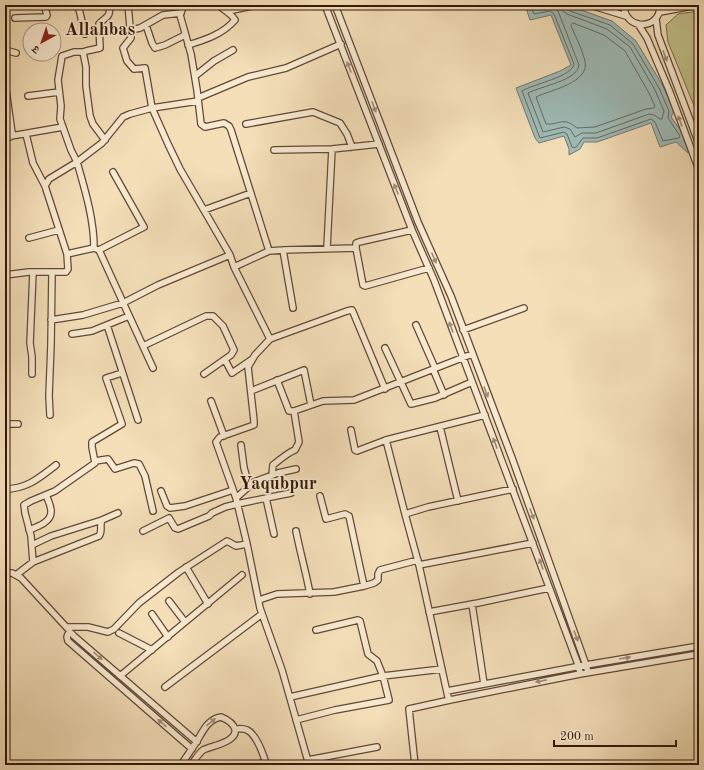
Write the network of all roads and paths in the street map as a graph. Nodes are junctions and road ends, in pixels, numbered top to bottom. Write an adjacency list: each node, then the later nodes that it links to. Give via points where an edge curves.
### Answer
1 (50, 5): 18 (street, via 45,8 46,16)
2 (78, 5): 23 (street)
3 (110, 5): 29 (street, via 108,18 99,24 100,48)
4 (128, 5): 22 (street)
5 (184, 5): 16 (street)
6 (218, 5): 14 (street)
7 (257, 5): 14 (street)
8 (325, 5): 25 (street)
9 (334, 5): 54 (street, one-way to 54)
10 (590, 5): 17 (street)
11 (624, 5): 17 (street)
12 (660, 5): 15 (street)
13 (698, 5): 15 (street)
14 (228, 11): 26 (street, via 235,20 223,31)
15 (660, 12): 19 (street)
16 (181, 14): 21 (street, via 163,15); 24 (street)
17 (626, 16): 20 (street)
18 (15, 18)
19 (656, 19): 20 (street, via 646,24); 44 (street, one-way to 44, via 658,35)
20 (638, 24): 49 (street, one-way to 20, via 669,90 647,38)
21 (146, 25): 22 (street); 24 (street, via 155,48)
22 (131, 30): 36 (street, via 132,38 123,46 124,53 135,70 145,68)
23 (85, 34)
24 (186, 35): 26 (street)
25 (341, 44): 35 (street, via 286,68 248,77); 43 (street, one-way to 25)
26 (188, 45): 31 (street)
27 (5, 50): 30 (street)
28 (233, 50): 31 (street, via 214,60)
29 (83, 52): 33 (street, via 62,56 58,77); 42 (street, via 91,119)
30 (16, 53)
31 (195, 76): 35 (street)
32 (5, 83): 40 (street)
33 (59, 92): 34 (street); 38 (street)
34 (28, 96)
35 (198, 100): 36 (street); 52 (street, via 203,127 224,123 229,126)
36 (152, 108): 42 (street, via 123,117); 53 (street, via 180,169)
37 (246, 124): 45 (street, via 313,112 340,123)
38 (63, 127): 39 (street); 48 (street)
39 (26, 134): 40 (street); 51 (street, via 32,164)
40 (11, 136): 41 (street)
41 (5, 138)
42 (105, 140): 48 (street)
43 (379, 144): 45 (street); 55 (street, one-way to 43)
44 (699, 144)
45 (352, 147): 46 (street)
46 (332, 149): 47 (street); 58 (street)
47 (274, 150)
48 (78, 162): 51 (street, via 49,179); 60 (street)
49 (699, 170)
50 (113, 172): 60 (street, via 144,227)
51 (45, 186): 56 (street)
52 (251, 193): 53 (street); 62 (street)
53 (204, 210): 64 (street)
54 (418, 222): 55 (street); 77 (street, one-way to 77)
55 (411, 228): 59 (street, via 356,243); 66 (street)
56 (59, 230): 57 (street); 63 (street)
57 (28, 238)
58 (327, 248): 59 (street); 61 (street)
59 (356, 248): 66 (street, via 365,286)
60 (97, 249): 63 (street); 70 (street)
61 (283, 250): 62 (street); 71 (street)
62 (269, 251): 65 (street)
63 (66, 254): 68 (street, via 68,270)
64 (230, 254): 65 (street); 70 (street)
65 (234, 267): 79 (street)
66 (429, 268): 83 (street, one-way to 66)
67 (33, 272): 68 (street); 69 (street); 89 (street, via 30,343)
68 (52, 272): 74 (street)
69 (5, 275)
70 (123, 302): 73 (street); 74 (street, via 83,315)
71 (293, 308)
72 (524, 308): 77 (street)
73 (129, 316): 75 (street); 80 (street)
74 (51, 320): 100 (street)
75 (107, 325): 78 (street, via 92,331); 88 (street)
76 (416, 325): 87 (street)
77 (463, 330): 82 (street)
78 (72, 334)
79 (270, 339): 85 (street); 94 (street, via 352,310)
80 (143, 346): 84 (street, via 206,316 213,316 222,326 234,350 234,353); 86 (street)
81 (385, 348): 92 (street)
82 (472, 354): 83 (street); 161 (street, one-way to 161)
83 (463, 357): 87 (street); 93 (street)
84 (225, 360): 85 (street, via 232,373); 90 (street)
85 (251, 360): 95 (street, via 248,367)
86 (153, 368)
87 (434, 368): 92 (street); 96 (street)
88 (122, 372): 102 (street); 110 (street, via 106,378 122,424 92,442)
89 (32, 374)
90 (204, 374)
91 (278, 380): 95 (street); 98 (street, via 304,370); 99 (street, via 289,411)
92 (401, 382): 94 (street); 96 (street, via 411,404)
93 (472, 382): 96 (street); 101 (street)
94 (385, 389): 98 (street, via 354,400 323,401)
95 (251, 391): 107 (street, via 254,425)
96 (444, 395)
97 (212, 401): 107 (street)
98 (311, 405): 99 (street)
99 (294, 410): 113 (street, via 299,442 296,450 288,452 273,465)
100 (50, 415)
101 (485, 416): 105 (street); 116 (street, one-way to 101)
102 (138, 420)
103 (5, 424): 104 (street)
104 (18, 424)
105 (440, 427): 108 (street); 124 (street)
106 (351, 430): 108 (street, via 356,451)
107 (224, 436): 117 (street, via 216,442)
108 (386, 440): 127 (street)
109 (241, 444): 114 (street)
110 (95, 461): 120 (street, via 91,467); 125 (street, via 108,459 115,469 139,464 145,476)
111 (56, 465): 115 (street, via 31,484 16,489)
112 (296, 469): 113 (street)
113 (272, 475): 114 (street)
114 (249, 485): 123 (street)
115 (5, 489)
116 (513, 489): 124 (street); 133 (street)
117 (232, 490): 118 (street, via 185,506 170,508); 123 (street)
118 (161, 491)
119 (291, 492): 122 (street)
120 (46, 495): 129 (street, via 51,514 42,524); 129 (street, via 24,505)
121 (320, 496): 142 (street, via 326,519 346,514 349,516)
122 (266, 498): 123 (street); 132 (street)
123 (236, 501): 130 (street, via 178,529 170,518); 134 (street)
124 (458, 501): 127 (street)
125 (153, 511)
126 (118, 513): 128 (street)
127 (405, 514): 137 (street)
128 (102, 520): 135 (street, via 51,536); 136 (street, via 99,536)
129 (29, 530): 135 (street)
130 (143, 531)
131 (296, 531): 144 (street)
132 (274, 534)
133 (533, 543): 137 (street); 143 (street, one-way to 133)
134 (247, 544): 138 (street, via 236,546 227,541); 145 (street)
135 (32, 545): 136 (street)
136 (34, 562): 140 (street)
137 (419, 563): 142 (street, via 380,570 378,580); 149 (street)
138 (186, 568): 147 (street); 153 (street, via 139,603 114,630 108,632 88,627)
139 (5, 573): 140 (street)
140 (16, 575): 153 (street)
141 (242, 575): 147 (street)
142 (364, 586): 144 (street, via 327,594)
143 (550, 588): 148 (street); 162 (street)
144 (310, 594): 145 (street, via 277,594)
145 (259, 600): 151 (street)
146 (169, 601): 152 (street)
147 (208, 604): 152 (street)
148 (472, 604): 149 (street); 168 (street)
149 (429, 612): 163 (street)
150 (152, 614): 157 (street)
151 (262, 614): 169 (street); 171 (street)
152 (185, 622): 157 (street)
153 (67, 627): 155 (street)
154 (316, 630): 167 (street, via 360,620 368,654 375,659)
155 (71, 633): 166 (street, one-way to 166); 177 (street, one-way to 155, via 68,641 68,634)
156 (119, 633): 159 (street)
157 (168, 637): 159 (street)
158 (699, 647): 161 (street, one-way to 158)
159 (152, 650): 166 (street)
160 (699, 654): 164 (street)
161 (586, 665): 162 (street); 164 (street)
162 (579, 667): 165 (street); 168 (street)
163 (442, 669): 167 (street); 170 (street)
164 (588, 672): 165 (street)
165 (580, 674): 172 (street, one-way to 172)
166 (120, 676): 175 (street)
167 (383, 676): 171 (street); 173 (street, via 389,700)
168 (484, 684): 170 (street)
169 (165, 687)
170 (447, 692): 172 (street)
171 (290, 697): 173 (street)
172 (450, 700): 182 (street, via 409,708)
173 (296, 720): 178 (street)
174 (235, 729): 175 (street, one-way to 174, via 203,730 217,718 227,720); 180 (street, via 232,737 203,750); 181 (street, via 247,729 256,739 265,760)
175 (197, 742): 177 (street)
176 (377, 747): 178 (street)
177 (192, 749): 179 (street)
178 (308, 763)
179 (181, 765)
180 (191, 765)
181 (257, 765)
182 (415, 765)

